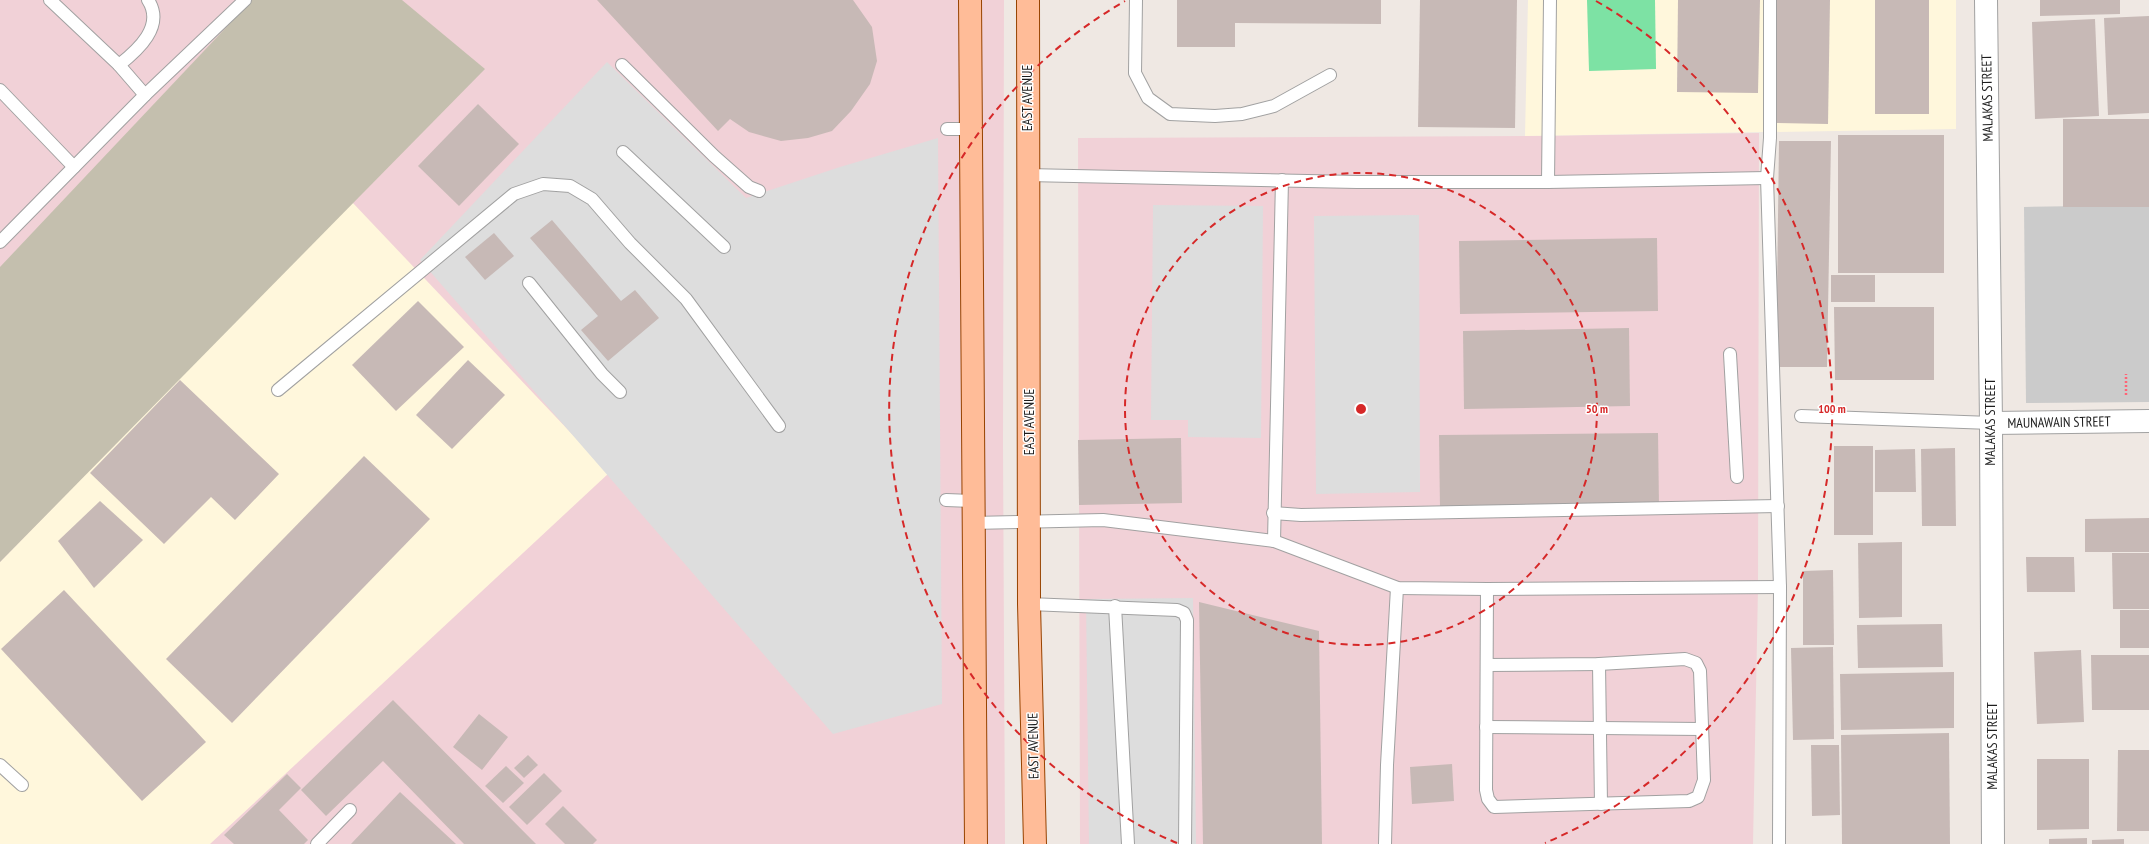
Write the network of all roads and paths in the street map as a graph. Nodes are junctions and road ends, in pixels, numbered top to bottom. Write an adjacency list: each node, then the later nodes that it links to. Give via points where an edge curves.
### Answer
1 (50, 0): 10 (lane)
2 (148, 0): 10 (lane, via 152,6 154,23 140,49)
3 (245, 0): 14 (lane)
4 (970, 0): 16 (main road)
5 (1028, 0): 19 (main road, EAST AVENUE)
6 (1136, 0): 12 (lane, via 1135,73 1148,98 1170,114 1242,114 1274,106)
7 (1550, 0): 22 (lane)
8 (1770, 0): 20 (lane, via 1770,138)
9 (1986, 0): 32 (street, MALAKAS STREET)
10 (119, 65): 14 (lane)
11 (622, 65): 23 (lane, via 714,156 749,187)
12 (1330, 74)
13 (0, 90): 18 (lane)
14 (145, 94): 18 (lane)
15 (947, 129): 16 (lane)
16 (970, 129): 36 (main road)
17 (623, 152): 25 (lane)
18 (74, 167): 24 (lane)
19 (1027, 175): 21 (lane); 39 (main road, EAST AVENUE)
20 (1766, 178): 22 (lane); 37 (lane)
21 (1282, 180): 22 (lane); 38 (lane)
22 (1548, 182)
23 (759, 191)
24 (0, 242)
25 (724, 247)
26 (530, 283): 29 (lane, via 602,374)
27 (1730, 354): 34 (lane)
28 (278, 390): 33 (lane, via 514,194 543,184 563,185 570,186 592,199 686,299)
29 (620, 392)
30 (1801, 416): 32 (lane, MAUNAWAIN STREET)
31 (2149, 421): 32 (street, MAUNAWAIN STREET)
32 (1991, 423): 63 (street, MALAKAS STREET)
33 (779, 426)
34 (1737, 477)
35 (946, 500): 36 (lane)
36 (972, 501): 40 (main road)
37 (1778, 506): 38 (lane, via 1302,515); 42 (lane)
38 (1273, 513): 41 (lane)
39 (1030, 521): 40 (lane); 41 (lane, via 1103,520); 45 (main road, EAST AVENUE)
40 (972, 522): 57 (main road)
41 (1274, 541): 43 (lane)
42 (1780, 587): 44 (lane); 62 (lane)
43 (1397, 588): 44 (lane); 61 (lane)
44 (1487, 589): 48 (lane)
45 (1029, 604): 46 (lane); 58 (main road, EAST AVENUE)
46 (1115, 606): 59 (lane); 60 (lane, via 1177,610 1184,613 1187,620)
47 (1599, 664): 48 (lane); 50 (lane); 51 (lane, via 1685,659 1696,663 1700,671)
48 (1487, 665): 49 (lane)
49 (1486, 726): 50 (lane); 54 (lane, via 1486,790 1488,799 1494,806)
50 (1600, 727): 51 (lane); 54 (lane)
51 (1701, 729): 54 (lane, via 1704,780 1698,797 1689,801)
52 (0, 765): 53 (lane)
53 (22, 785)
54 (1601, 804)
55 (350, 810): 56 (lane)
56 (317, 844)
57 (976, 844)
58 (1035, 844)
59 (1128, 844)
60 (1185, 844)
61 (1385, 844)
62 (1779, 844)
63 (1993, 844)

